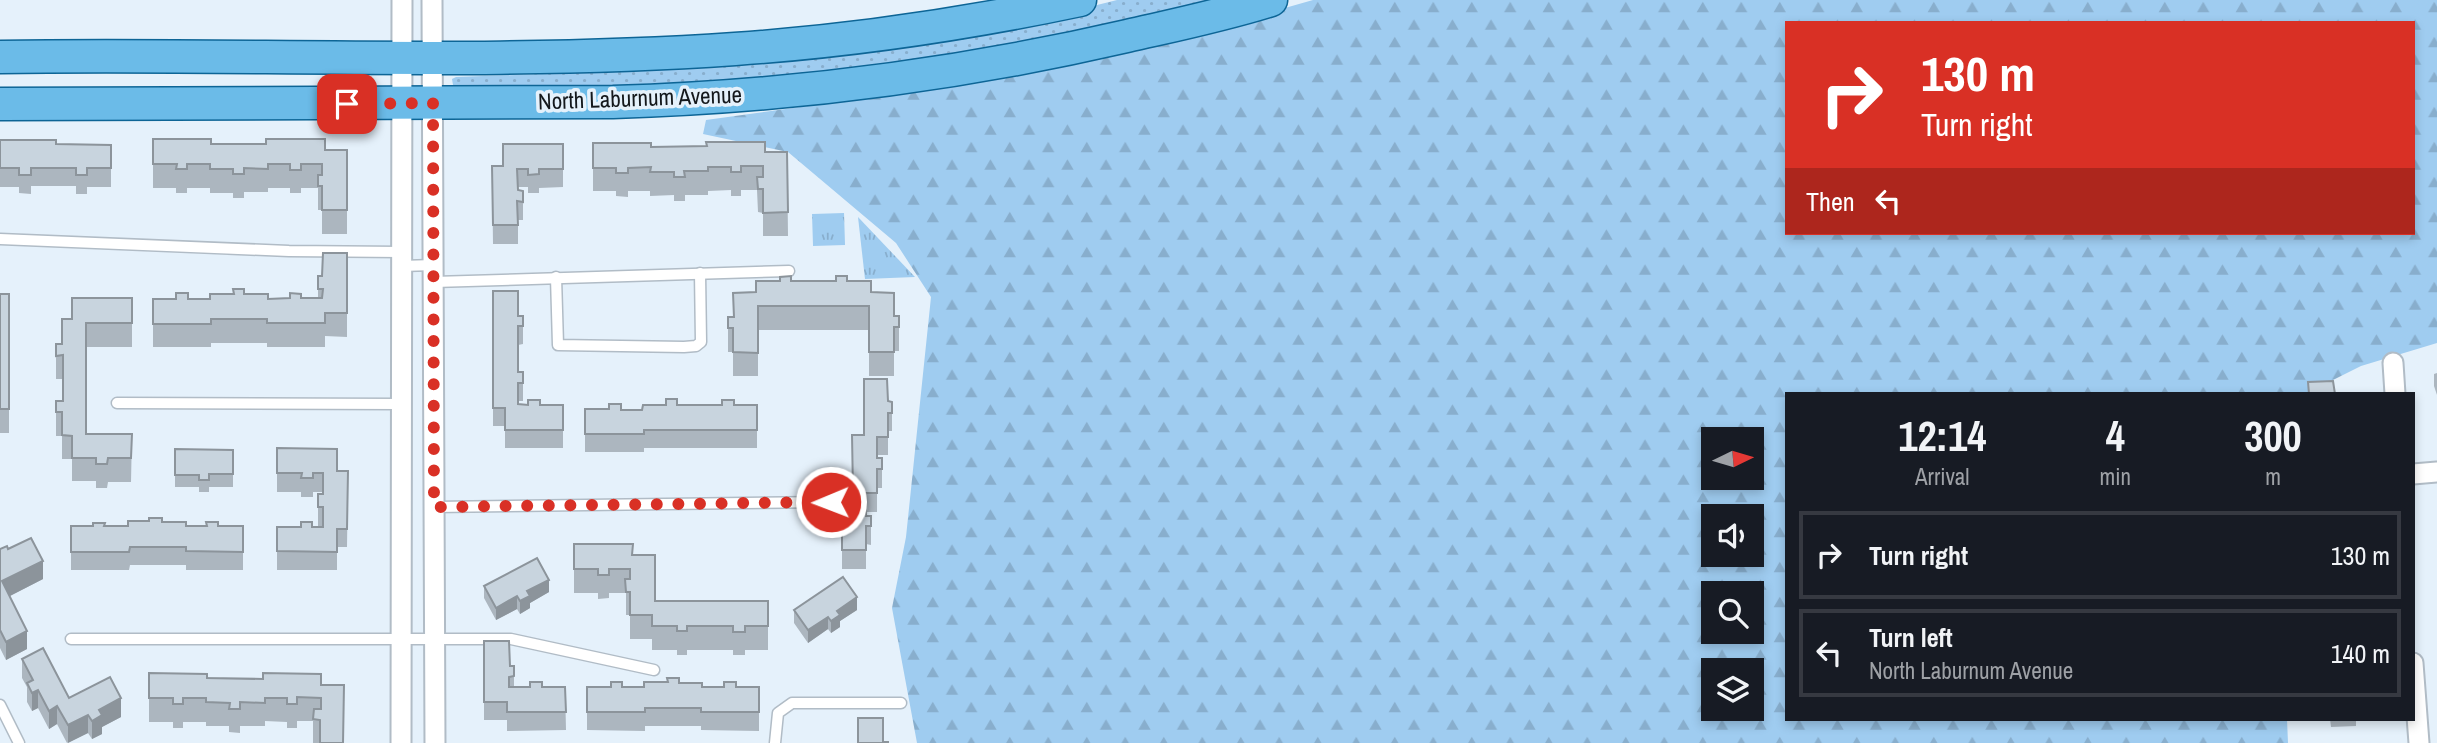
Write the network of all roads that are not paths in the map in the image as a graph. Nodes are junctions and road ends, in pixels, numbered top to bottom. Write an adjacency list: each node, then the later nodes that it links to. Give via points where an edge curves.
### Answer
1 (402, 0): 6 (street)
2 (432, 0): 7 (street)
3 (1080, 0): 7 (main road, North Laburnum Avenue, via 815,42 574,56)
4 (1271, 0): 8 (main road, North Laburnum Avenue, via 1067,50 859,84 693,100)
5 (0, 57): 6 (main road, North Laburnum Avenue)
6 (402, 58): 7 (main road, North Laburnum Avenue); 10 (street)
7 (433, 58): 8 (street)
8 (433, 103): 10 (main road, North Laburnum Avenue); 15 (street)
9 (0, 104): 10 (main road, North Laburnum Avenue)
10 (402, 104): 12 (street)
11 (0, 239): 12 (lane)
12 (401, 259): 15 (lane); 20 (street)
13 (789, 271): 14 (lane)
14 (700, 273): 16 (lane); 16 (lane, via 701,342 684,347 558,345)
15 (434, 274): 16 (lane); 24 (street)
16 (556, 277)
17 (2393, 363): 18 (street)
18 (2395, 392)
19 (117, 403): 20 (lane)
20 (401, 404): 25 (street)
21 (2437, 472): 22 (street)
22 (2415, 474)
23 (831, 502): 24 (lane)
24 (434, 507): 26 (street)
25 (401, 638): 26 (lane); 27 (lane); 33 (street)
26 (435, 638): 28 (lane, via 511,639); 34 (street)
27 (71, 639)
28 (654, 670)
29 (2415, 690): 36 (street)
30 (901, 703): 35 (lane, via 792,703 778,713)
31 (0, 705): 32 (lane)
32 (19, 743)
33 (401, 743)
34 (435, 743)
35 (775, 743)
36 (2419, 743)

